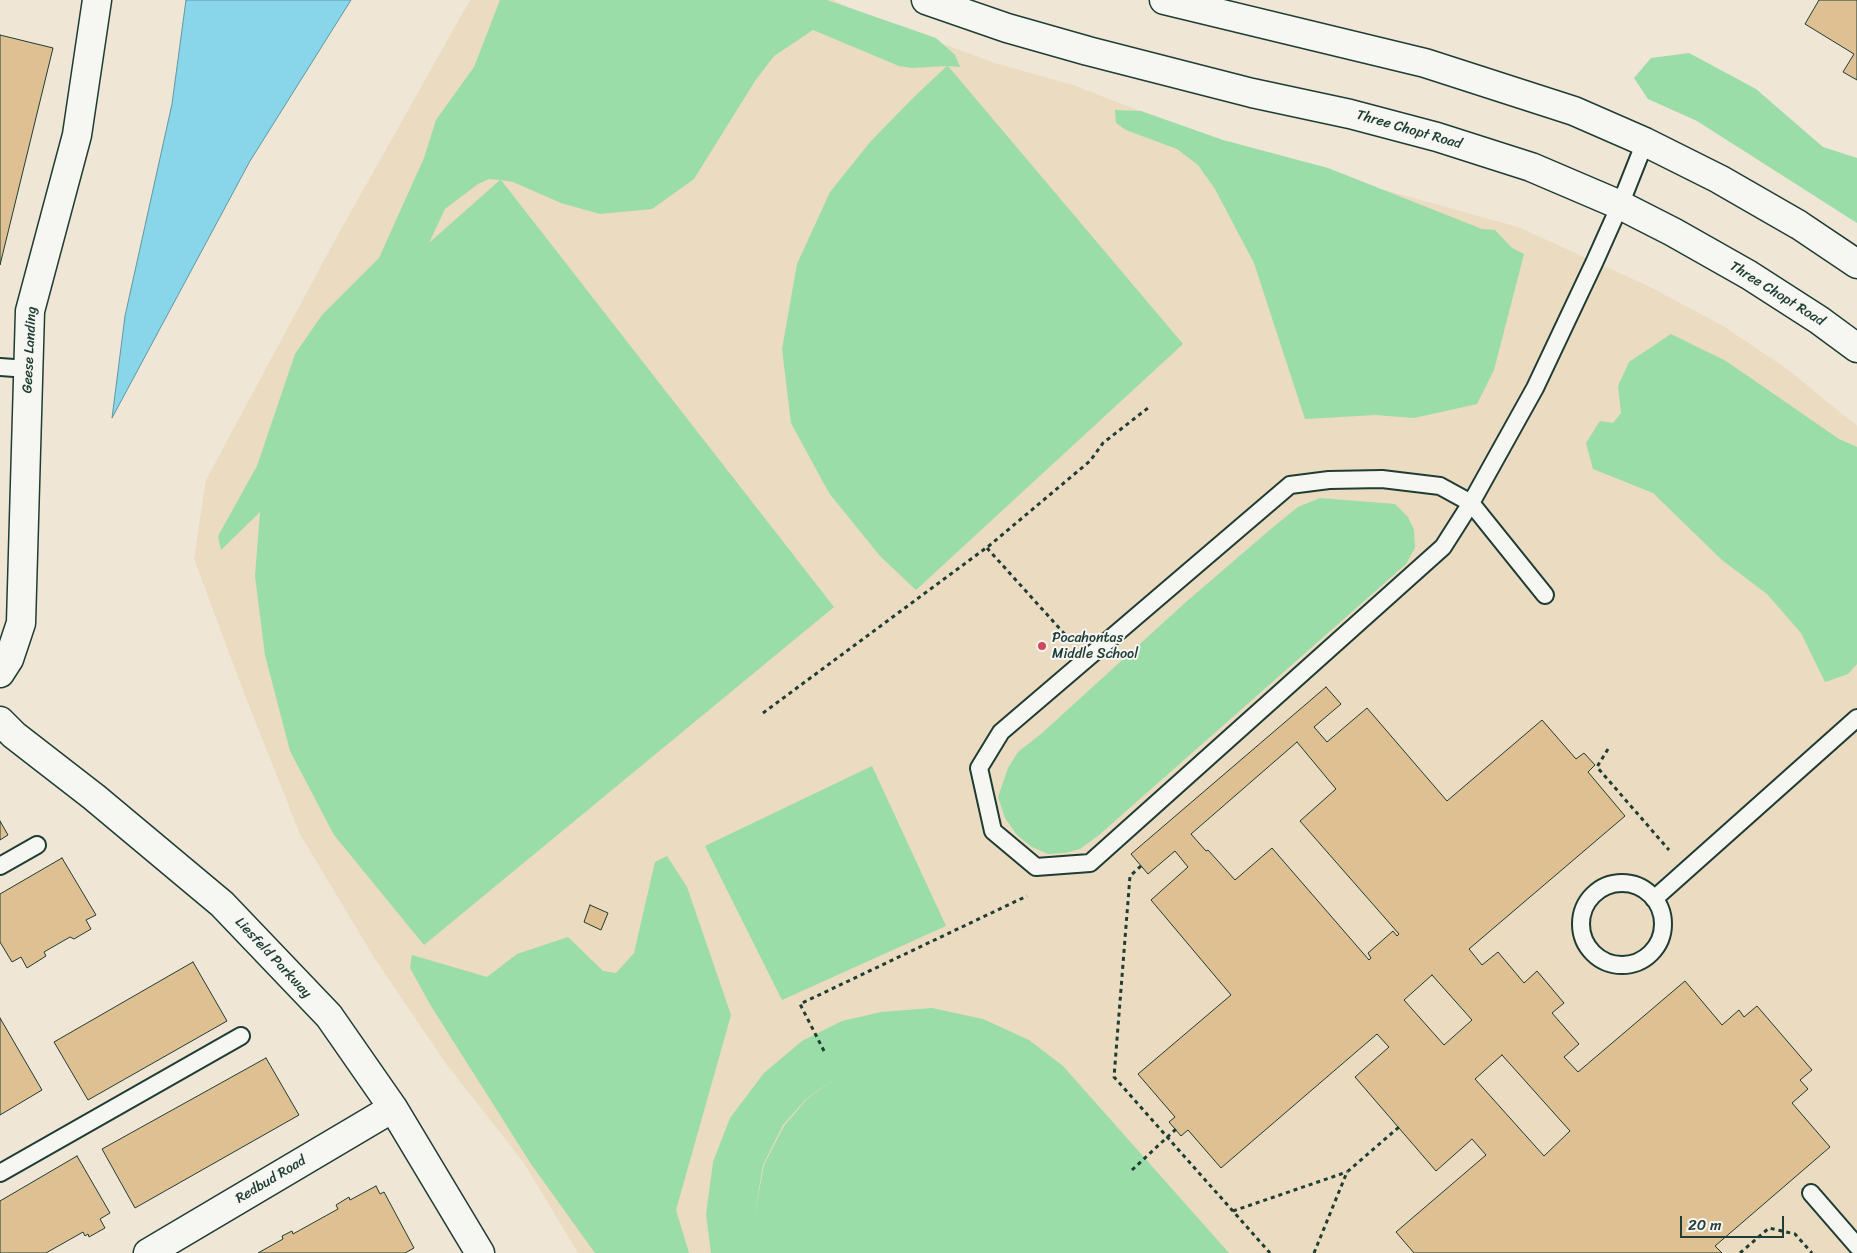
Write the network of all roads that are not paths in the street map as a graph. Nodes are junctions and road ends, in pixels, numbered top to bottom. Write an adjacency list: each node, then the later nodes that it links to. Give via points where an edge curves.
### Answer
1 (97, 0): 9 (main road, Geese Landing, via 77,135 30,311)
2 (926, 0): 5 (main road, Three Chopt Road, via 1006,28 1088,51 1437,137 1531,167)
3 (1164, 0): 4 (main road, via 1425,63 1574,111)
4 (1645, 142): 5 (lane); 6 (main road, via 1719,179)
5 (1620, 205): 7 (main road, Three Chopt Road, via 1749,275); 10 (lane, via 1535,388)
6 (1857, 264)
7 (1857, 348)
8 (0, 367): 9 (lane)
9 (28, 369): 12 (main road, Geese Landing, via 21,623 9,659)
10 (1471, 503): 10 (lane, via 1440,486 1382,479 1290,485 1001,732 979,768 993,831 1036,867 1090,862 1442,547); 11 (lane)
11 (1545, 595)
12 (0, 673)
13 (1857, 718): 17 (lane)
14 (0, 721): 19 (main road, Liesfeld Parkway, via 222,904 329,1016)
15 (37, 845): 16 (lane)
16 (0, 866)
17 (1654, 899): 17 (lane, via 1637,886 1624,883 1598,891 1588,900 1583,912 1584,940 1592,951 1614,964 1628,965 1640,961 1651,953 1663,930 1662,916)
18 (240, 1036): 20 (lane)
19 (393, 1108): 23 (main road, Redbud Road); 24 (main road, Liesfeld Parkway)
20 (0, 1174)
21 (1811, 1193): 22 (lane)
22 (1857, 1246)
23 (148, 1253)
24 (480, 1253)

